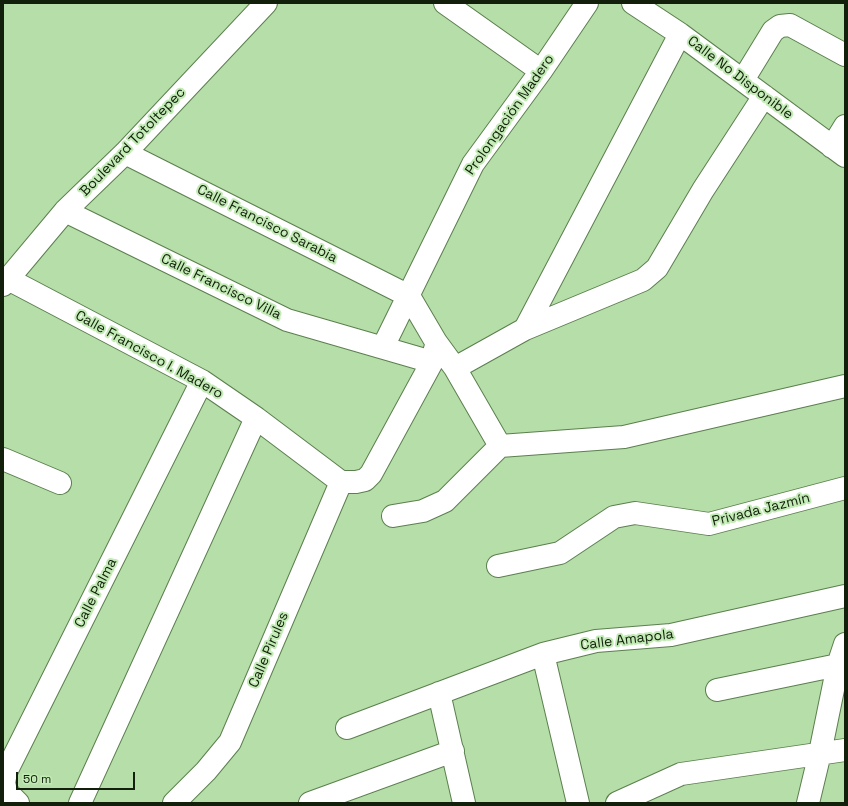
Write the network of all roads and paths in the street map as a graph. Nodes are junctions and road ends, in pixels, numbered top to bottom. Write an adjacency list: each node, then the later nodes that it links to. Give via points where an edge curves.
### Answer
1 (266, 3): 12 (street, Boulevard Totoltepec)
2 (444, 3): 7 (street)
3 (587, 3): 7 (street, Prolongación Madero)
4 (633, 3): 5 (street, Calle No Disponible)
5 (680, 34): 8 (street, Calle No Disponible); 16 (street)
6 (845, 55): 8 (street, via 790,25 780,26 773,31)
7 (541, 71): 15 (street, Prolongación Madero, via 473,164)
8 (743, 80): 9 (street, Calle No Disponible)
9 (764, 96): 11 (street, Calle No Disponible); 16 (street, via 703,190 657,268 643,280)
10 (845, 126): 11 (street)
11 (839, 152)
12 (125, 153): 13 (street, Boulevard Totoltepec); 15 (street, Calle Francisco Sarabia)
13 (65, 211): 14 (street, Boulevard Totoltepec); 17 (street, Calle Francisco Villa, via 287,320)
14 (6, 282): 20 (street, Calle Francisco I. Madero)
15 (409, 296): 17 (street, Prolongación Madero); 18 (street)
16 (524, 329): 19 (street)
17 (383, 347): 18 (street)
18 (434, 352): 19 (street); 25 (street, via 371,474 365,480)
19 (455, 368): 23 (street)
20 (202, 381): 22 (street, Calle Francisco I. Madero); 40 (street, Calle Palma, via 6,772 6,791)
21 (845, 386): 23 (street, via 624,437)
22 (256, 418): 25 (street, Calle Francisco I. Madero); 41 (street)
23 (500, 446): 28 (street, via 445,501 423,511)
24 (3, 459): 26 (street)
25 (341, 482): 42 (street, Calle Pirules, via 230,742 206,772)
26 (60, 483)
27 (845, 488): 29 (street, Privada Jazmín, via 709,524 635,513 614,517 560,553)
28 (393, 516)
29 (498, 566)
30 (845, 596): 32 (street, Calle Amapola, via 671,635 596,641)
31 (845, 644): 33 (street)
32 (543, 654): 35 (street, Calle Amapola); 45 (street)
33 (838, 665): 34 (street); 39 (street)
34 (717, 690)
35 (439, 693): 36 (street, Calle Amapola); 38 (street)
36 (347, 728)
37 (845, 750): 39 (street)
38 (453, 751): 43 (street); 44 (street)
39 (820, 753): 46 (street, via 682,774); 47 (street)
40 (18, 803)
41 (80, 803)
42 (174, 803)
43 (310, 803)
44 (464, 803)
45 (578, 803)
46 (617, 803)
47 (808, 803)

